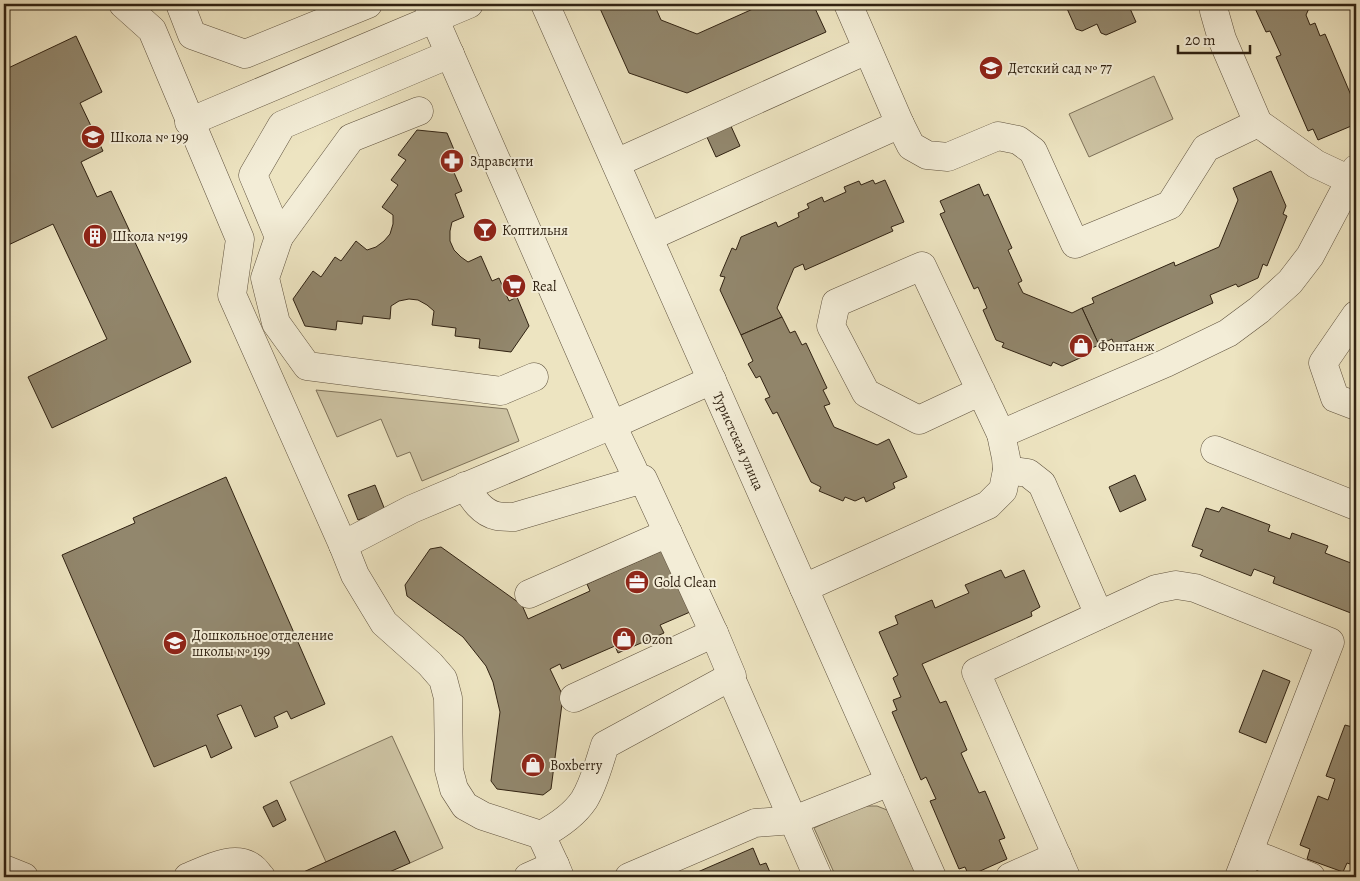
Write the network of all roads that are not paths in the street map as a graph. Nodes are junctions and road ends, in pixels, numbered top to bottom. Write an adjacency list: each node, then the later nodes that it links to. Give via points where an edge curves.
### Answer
1 (123, 4): 12 (street, via 152,30)
2 (180, 4): 3 (street, via 192,35 245,54)
3 (368, 4)
4 (469, 4): 8 (street)
5 (545, 4): 15 (street, Туристская улица)
6 (848, 4): 9 (street)
7 (1214, 4): 13 (street, via 1222,39)
8 (431, 11): 10 (street); 12 (street)
9 (867, 50): 14 (street); 15 (street)
10 (450, 54): 17 (street, via 282,125 253,175); 24 (street)
11 (419, 111): 17 (street, via 351,138)
12 (189, 122): 32 (street, via 240,239 232,295)
13 (1258, 123): 14 (street, via 1206,148 1170,205 1074,244 1033,151 1018,140 998,136 948,157 927,155 911,146); 16 (street, via 1316,164)
14 (900, 124): 18 (street)
15 (616, 163): 18 (street, Туристская улица)
16 (1353, 174): 25 (street, via 1305,263 1290,282 1228,333)
17 (279, 237): 20 (street, via 265,278 276,322 307,366 501,391)
18 (648, 237): 21 (street, Туристская улица)
19 (1356, 315): 23 (street, via 1323,363 1335,398)
20 (534, 377)
21 (712, 380): 24 (street); 33 (street, Туристская улица)
22 (981, 392): 22 (street, via 919,420 866,393 831,326 836,303 922,266); 25 (street)
23 (1356, 406)
24 (612, 425): 27 (street); 29 (street)
25 (1001, 434): 28 (street)
26 (1215, 450): 30 (street)
27 (633, 469)
28 (1007, 470): 33 (street, via 1002,490 988,505); 35 (street, via 1028,473 1042,484)
29 (466, 486): 31 (street, via 473,500 482,508 497,516 514,517 643,480); 32 (street, via 412,509)
30 (1356, 506)
31 (668, 533): 34 (street); 36 (street)
32 (343, 545): 41 (street, via 355,575 384,623 443,679 448,698 449,770 454,789 466,806 483,816)
33 (804, 588): 39 (street, Туристская улица)
34 (529, 594)
35 (1099, 615): 42 (street, via 1156,589 1176,585 1195,588 1330,642); 43 (street, via 976,672)
36 (714, 633): 38 (street); 41 (street, via 732,676 605,745 596,775 583,801 561,824)
37 (734, 685): 40 (street)
38 (574, 698)
39 (890, 782): 40 (street); 52 (street, Туристская улица)
40 (794, 820): 46 (street, via 755,823); 51 (street)
41 (541, 835): 45 (street)
42 (1249, 852): 54 (street); 55 (street)
43 (1062, 867): 53 (street)
44 (4, 869): 47 (street)
45 (557, 871): 50 (street)
46 (643, 874)
47 (24, 877)
48 (188, 877): 49 (street, via 223,863 238,862 252,867)
49 (261, 877)
50 (528, 877)
51 (818, 877)
52 (932, 877)
53 (1010, 877)
54 (1239, 877)
55 (1311, 877)

